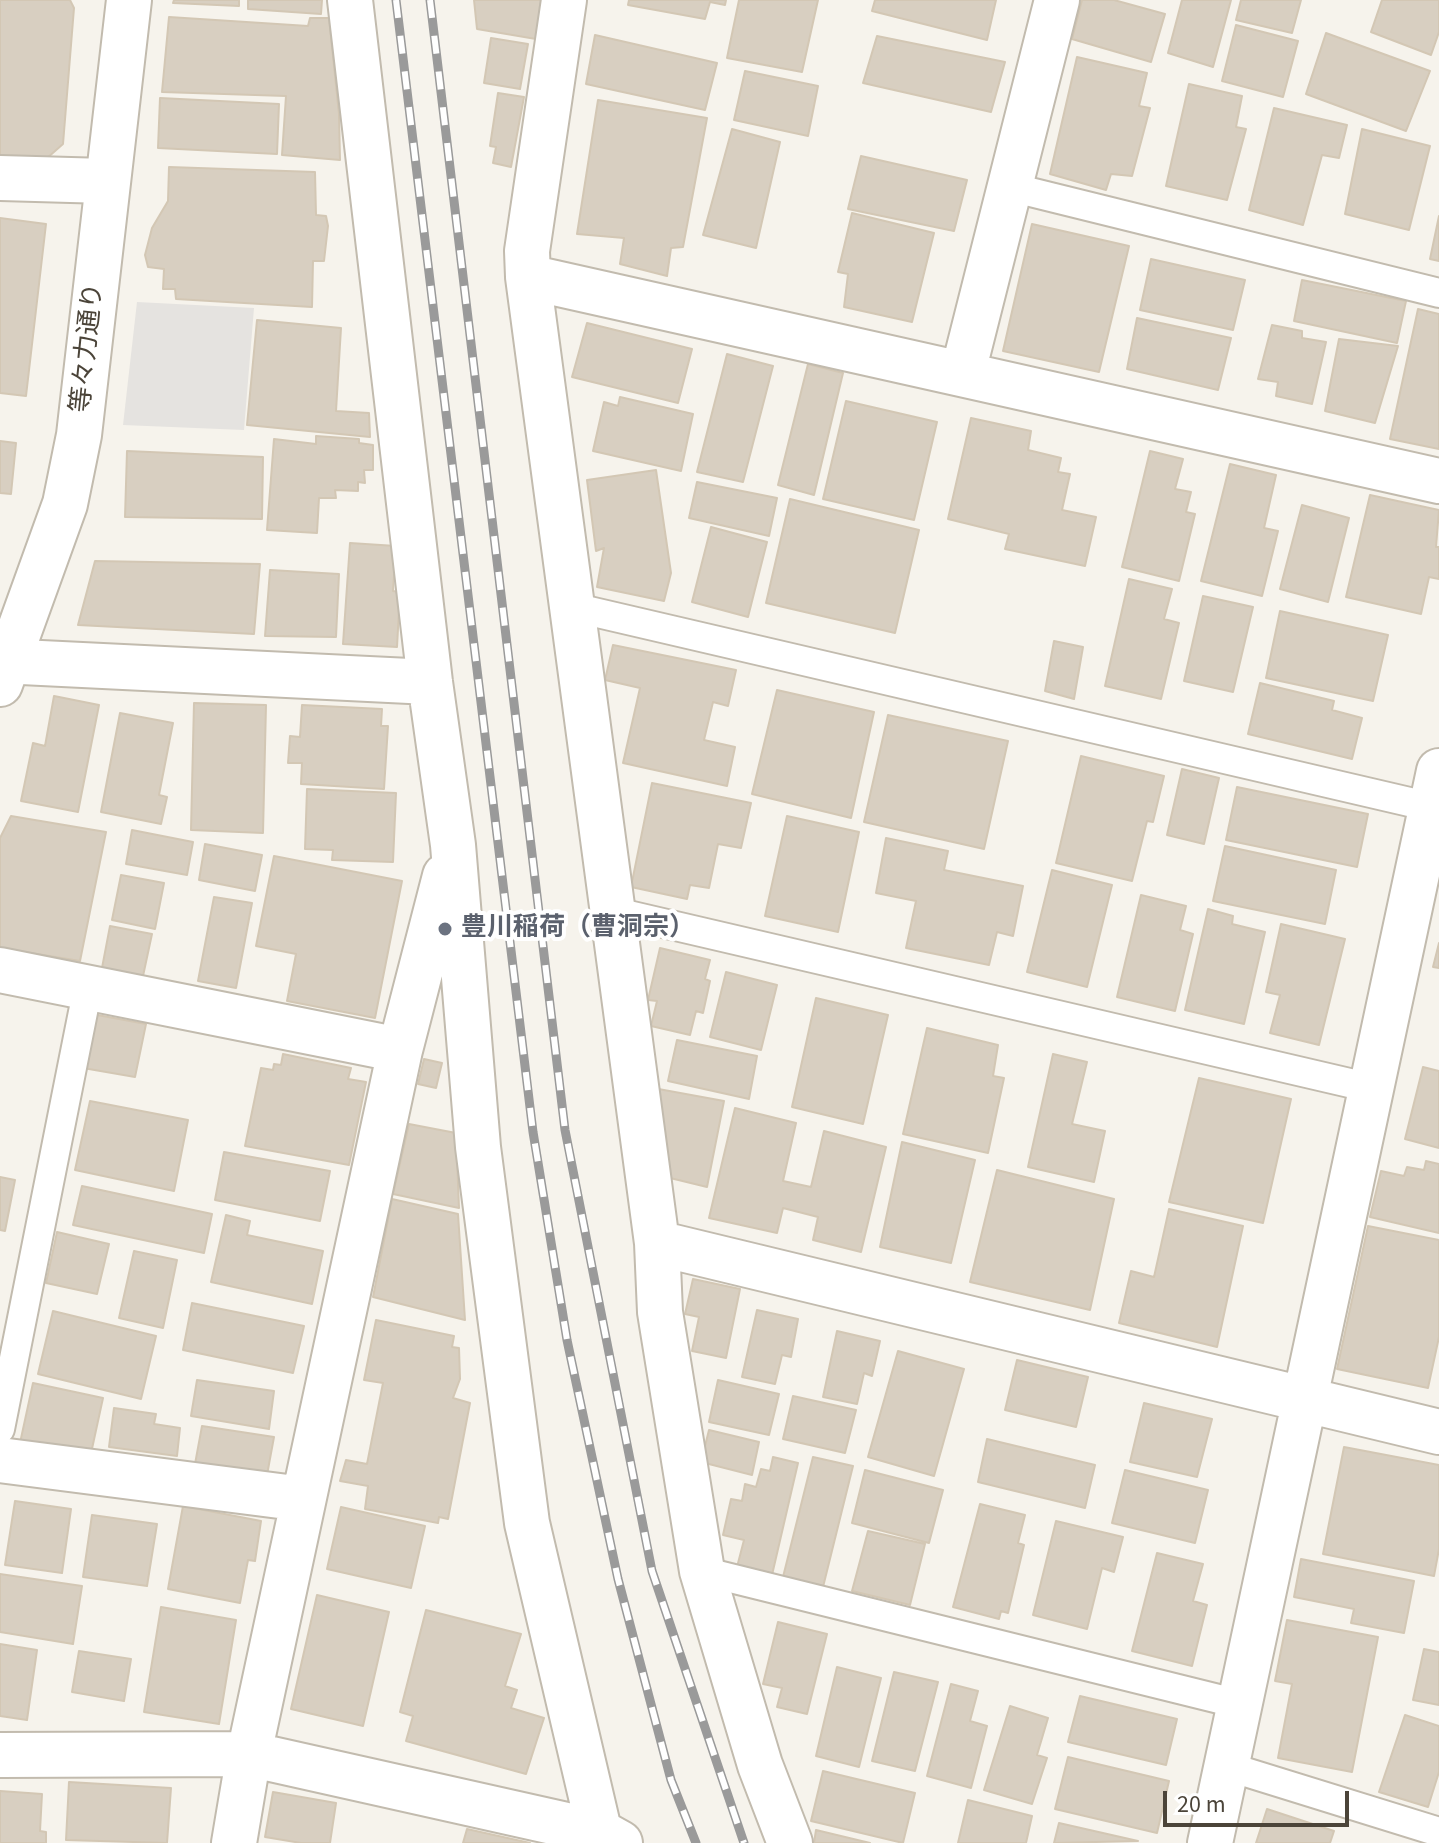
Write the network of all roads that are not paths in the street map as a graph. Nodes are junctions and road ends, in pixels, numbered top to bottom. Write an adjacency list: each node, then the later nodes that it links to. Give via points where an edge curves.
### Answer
1 (129, 0): 6 (street, 等々力通り)
2 (350, 0): 14 (street)
3 (564, 0): 8 (street, via 527,251)
4 (1057, 0): 7 (street)
5 (0, 178): 6 (street)
6 (106, 181): 13 (street, 等々力通り, via 79,435 65,504)
7 (1010, 187): 9 (lane); 10 (street)
8 (528, 277): 10 (street); 12 (street)
9 (1439, 293)
10 (963, 372): 11 (street)
11 (1439, 481)
12 (572, 607): 15 (lane); 17 (street)
13 (4, 669): 14 (street)
14 (430, 682): 16 (street)
15 (1435, 789): 21 (street)
16 (453, 845): 20 (street); 34 (street, via 478,1147 527,1523)
17 (611, 911): 21 (lane); 22 (street)
18 (0, 970): 19 (street)
19 (88, 987): 20 (street); 24 (lane)
20 (400, 1050): 27 (street)
21 (1371, 1088): 23 (street)
22 (657, 1243): 23 (street); 28 (street, via 660,1312)
23 (1304, 1402): 25 (street); 29 (street)
24 (0, 1429)
25 (1439, 1432)
26 (0, 1460): 27 (street)
27 (303, 1499): 30 (street)
28 (702, 1571): 29 (lane); 36 (street, via 760,1765)
29 (1239, 1704): 32 (street)
30 (249, 1754): 31 (street); 34 (street); 35 (street)
31 (0, 1755)
32 (1226, 1766): 33 (lane); 37 (street)
33 (1439, 1832)
34 (608, 1840)
35 (234, 1843)
36 (790, 1843)
37 (1210, 1843)

